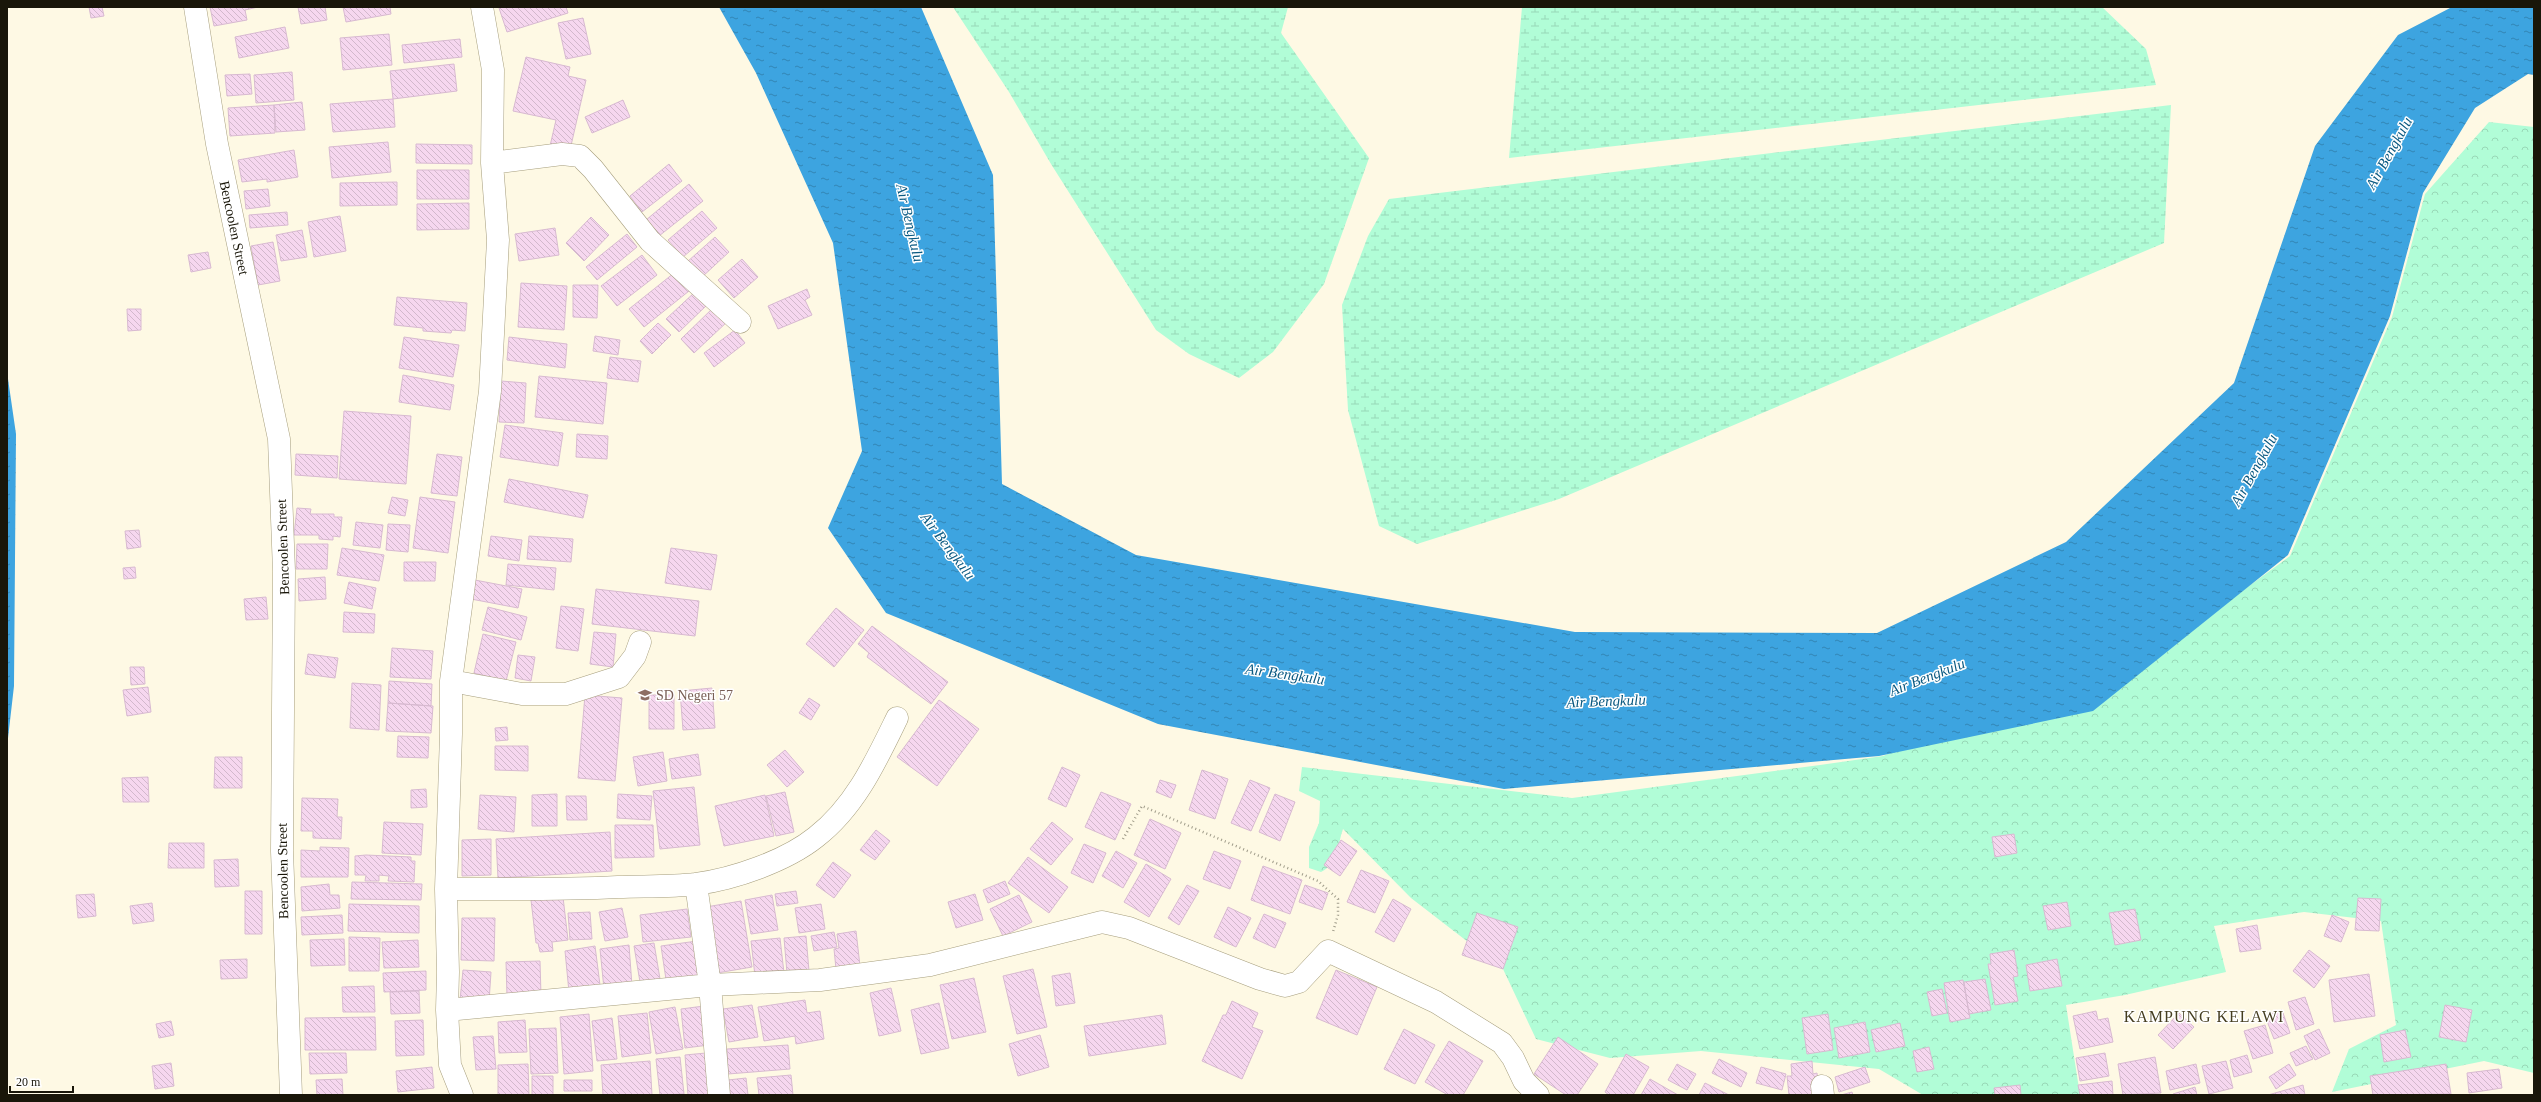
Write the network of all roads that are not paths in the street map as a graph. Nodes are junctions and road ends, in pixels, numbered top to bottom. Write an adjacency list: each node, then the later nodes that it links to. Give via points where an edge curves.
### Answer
1 (195, 7): 12 (street, Bencoolen Street, via 217,144 279,440 284,571 282,851)
2 (482, 7): 3 (street, via 493,70)
3 (492, 163): 4 (street, via 562,154 580,156 650,241); 6 (street, via 498,240 490,391)
4 (740, 322)
5 (640, 642): 6 (street, via 635,656 618,677 566,694 522,694)
6 (451, 681): 9 (street, via 452,734)
7 (897, 718): 8 (street, via 868,778 817,837 778,859 723,878)
8 (696, 884): 9 (street, via 564,890); 10 (street)
9 (446, 888): 11 (street)
10 (710, 985): 11 (street); 14 (street); 15 (street, via 820,980 930,965 1102,922 1129,928 1260,980 1285,986 1299,982 1328,951 1436,1002 1502,1043 1513,1058 1524,1081)
11 (447, 1010): 13 (street, via 450,1065)
12 (291, 1095)
13 (462, 1095)
14 (719, 1095)
15 (1538, 1095)

